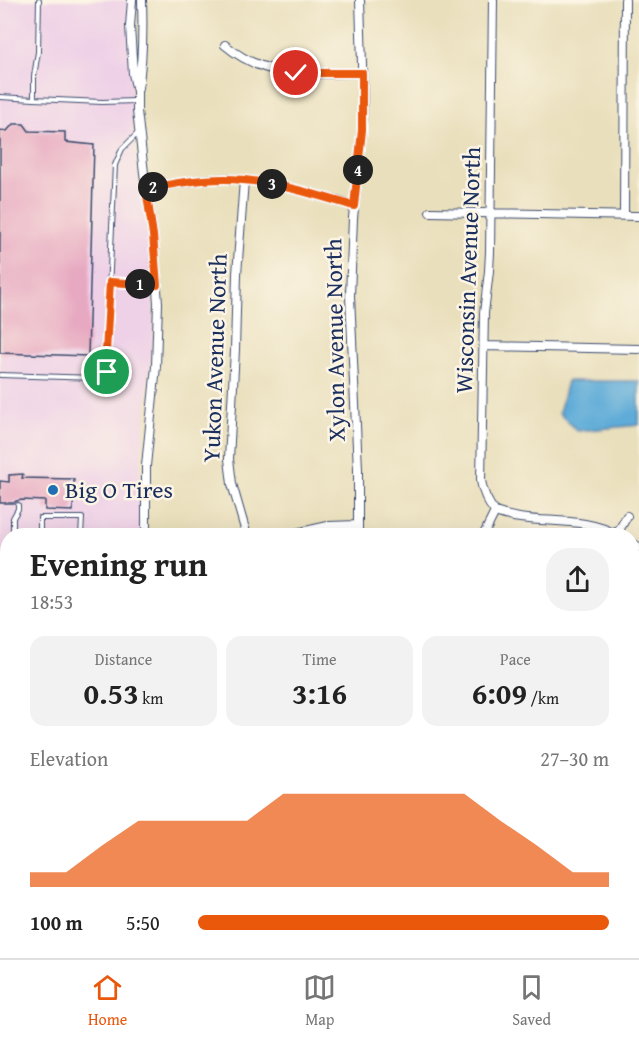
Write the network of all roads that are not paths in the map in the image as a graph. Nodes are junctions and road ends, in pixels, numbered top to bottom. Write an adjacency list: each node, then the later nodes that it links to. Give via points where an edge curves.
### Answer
1 (39, 0): 11 (lane)
2 (132, 0): 9 (street, via 131,43)
3 (142, 0): 9 (street, via 143,42)
4 (360, 0): 8 (street, Xylon Avenue North)
5 (493, 0): 18 (street, Wisconsin Avenue North)
6 (626, 0): 19 (street)
7 (225, 45): 8 (street, via 238,56 276,71)
8 (362, 73): 16 (street, Xylon Avenue North, via 362,130)
9 (137, 91): 12 (street)
10 (0, 97): 11 (lane)
11 (34, 99): 12 (lane)
12 (137, 101): 13 (street)
13 (139, 131): 15 (street); 21 (lane, via 122,148 115,165)
14 (244, 180): 15 (street, via 198,180); 16 (street); 34 (street, Yukon Avenue North, via 229,459)
15 (146, 189): 22 (street)
16 (354, 206): 29 (street, Xylon Avenue North, via 350,314)
17 (430, 212): 18 (street)
18 (491, 213): 19 (street); 23 (street, Wisconsin Avenue North)
19 (624, 216): 20 (street)
20 (639, 216)
21 (110, 282): 22 (lane); 25 (lane, via 107,372 96,378)
22 (157, 285): 33 (street)
23 (484, 346): 24 (street); 27 (street, Wisconsin Avenue North, via 481,481 483,493)
24 (639, 349)
25 (0, 375)
26 (18, 505): 30 (lane)
27 (495, 512): 36 (street); 37 (street)
28 (627, 516): 38 (street)
29 (358, 525): 35 (street)
30 (13, 528)
31 (40, 528): 32 (lane, via 40,518 82,518)
32 (81, 528)
33 (146, 528)
34 (245, 528)
35 (319, 528)
36 (487, 528)
37 (600, 528)
38 (621, 528)

